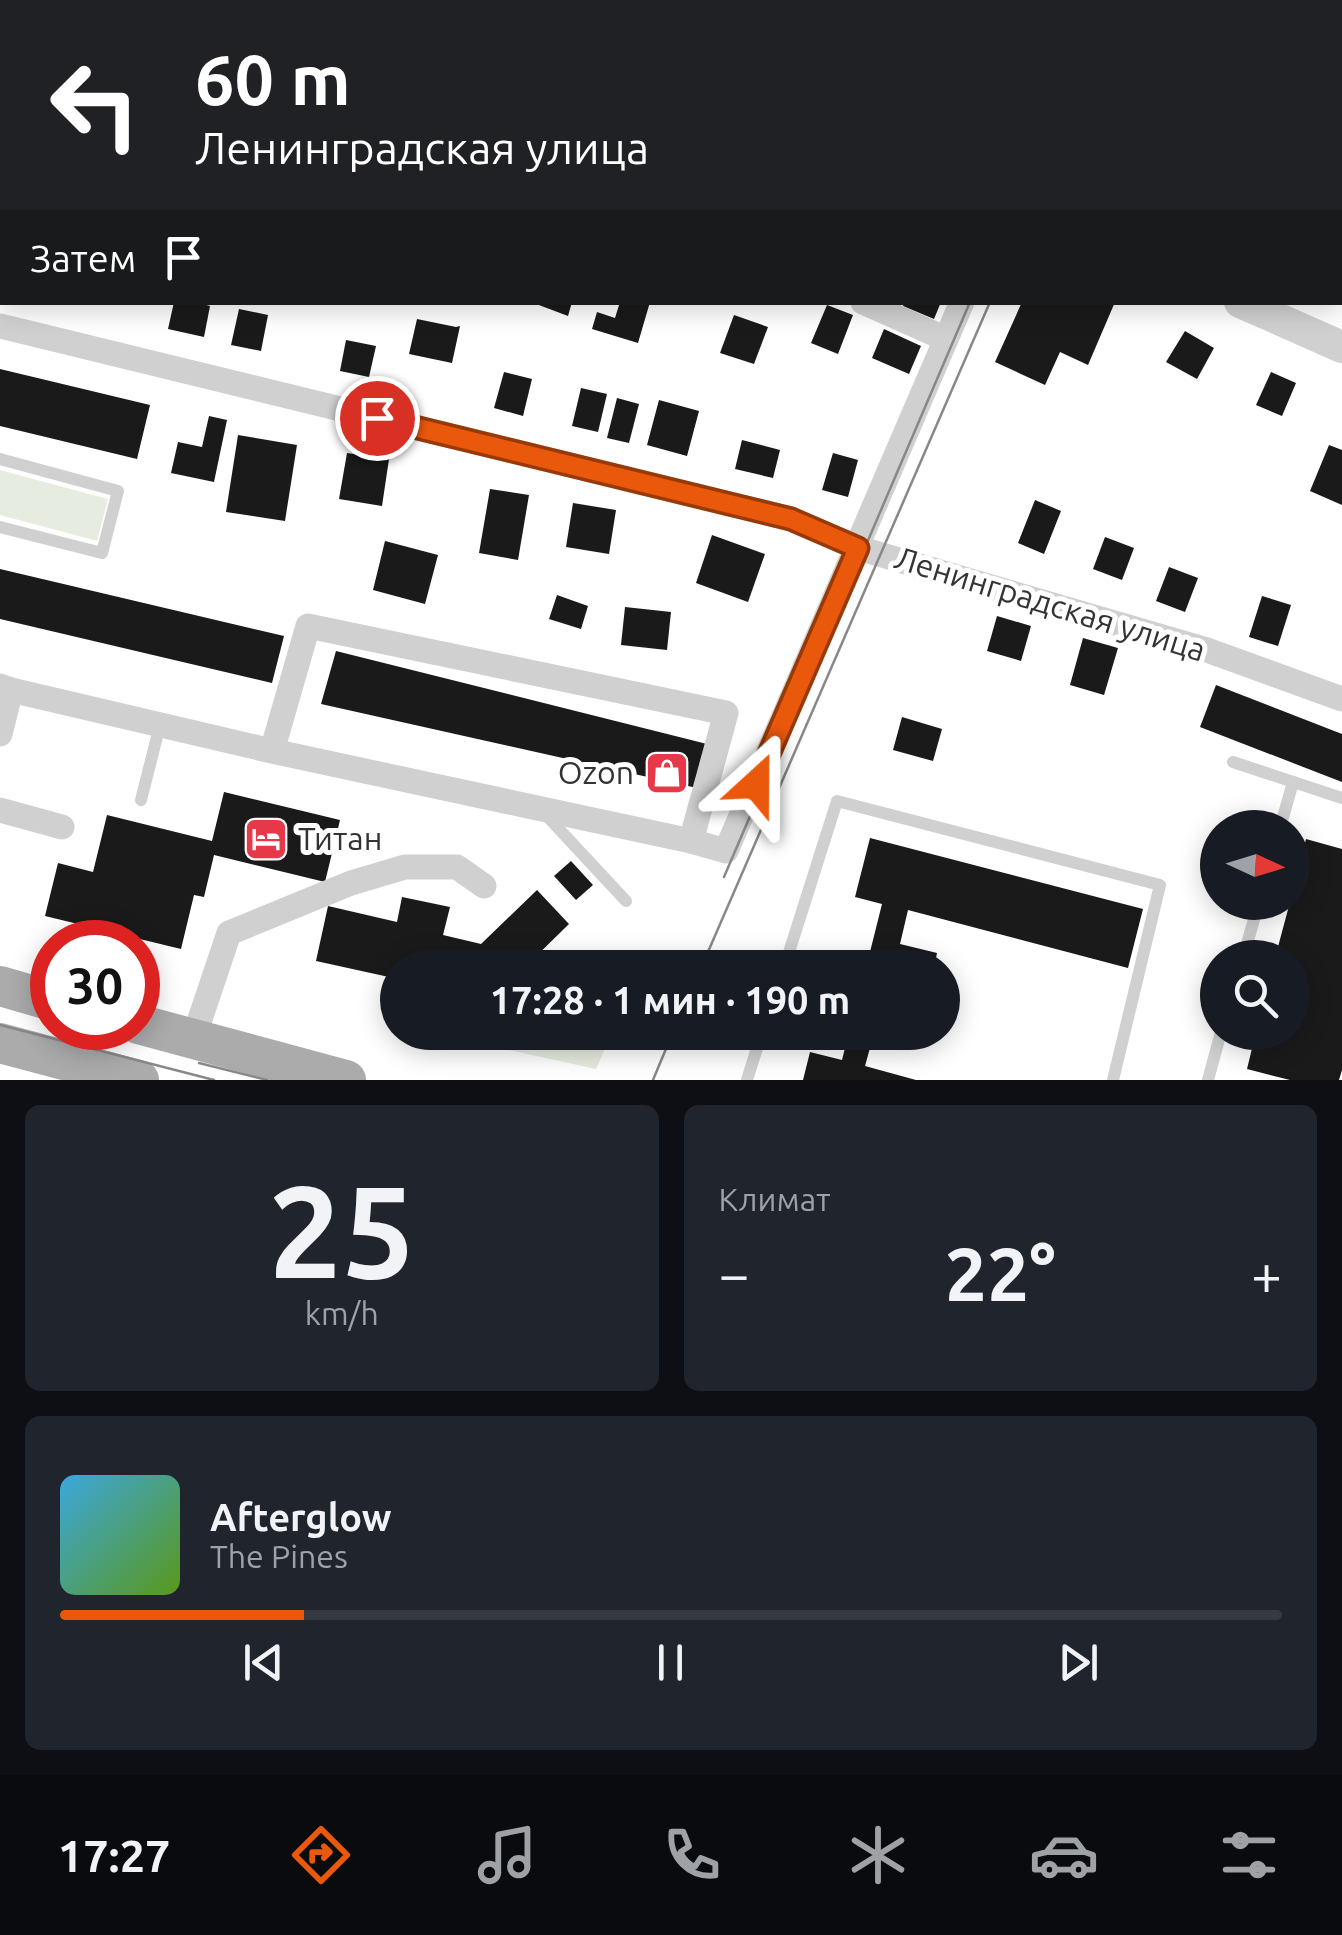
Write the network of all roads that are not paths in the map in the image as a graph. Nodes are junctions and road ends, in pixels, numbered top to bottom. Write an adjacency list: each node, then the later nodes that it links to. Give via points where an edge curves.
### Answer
1 (869, 305): 5 (street)
2 (961, 305): 5 (street)
3 (1247, 305): 6 (street)
4 (0, 326): 9 (street, Ленинградская улица, via 791,519)
5 (946, 338): 9 (street)
6 (1342, 347)
7 (0, 459): 8 (lane, via 118,491 102,553)
8 (0, 527)
9 (858, 548): 11 (street, Ленинградская улица, via 1207,650); 23 (street, via 726,851)
10 (6, 688): 12 (street); 13 (street)
11 (1342, 699)
12 (160, 725): 14 (street); 18 (lane)
13 (0, 734)
14 (272, 751): 19 (street); 23 (street, via 308,626 726,714)
15 (1233, 762): 16 (lane)
16 (1294, 782): 17 (lane); 21 (lane)
17 (1342, 798)
18 (141, 800)
19 (540, 809): 23 (street); 25 (lane)
20 (0, 810): 22 (street)
21 (1285, 810)
22 (62, 827)
23 (691, 842)
24 (484, 886): 30 (street, via 457,867 405,867 229,933)
25 (626, 901)
26 (790, 950): 37 (lane, via 838,801 1160,885)
27 (0, 986): 28 (main road)
28 (30, 994)
29 (160, 1030): 30 (main road)
30 (193, 1040): 35 (main road)
31 (0, 1043): 34 (main road)
32 (756, 1050): 36 (lane)
33 (1216, 1050): 38 (lane)
34 (139, 1080)
35 (346, 1080)
36 (747, 1080)
37 (1113, 1080)
38 (1208, 1080)

